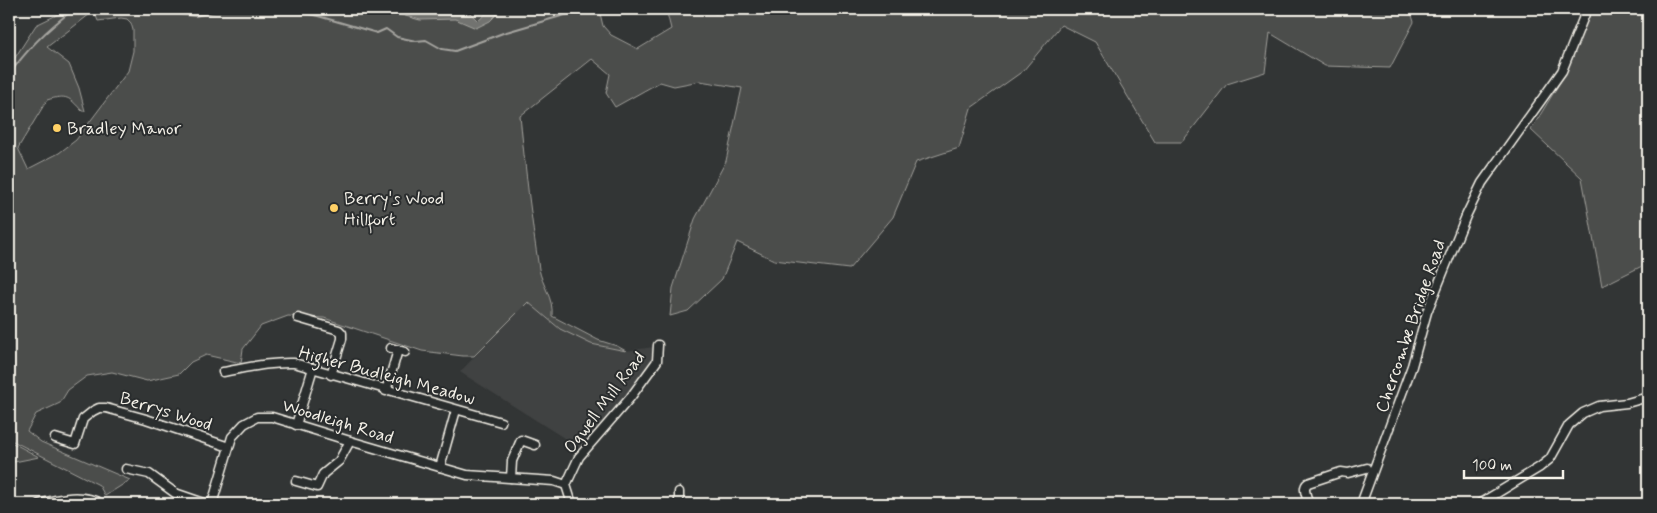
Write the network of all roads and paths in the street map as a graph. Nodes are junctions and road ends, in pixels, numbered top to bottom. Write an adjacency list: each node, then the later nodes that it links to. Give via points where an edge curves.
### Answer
1 (1587, 9): 31 (street, Chercombe Bridge Road, via 1562,71 1482,183 1466,216 1427,312 1412,366)
2 (298, 318): 7 (street, via 342,333)
3 (658, 345): 22 (street, Ogwell Mill Road, via 656,361 630,398 579,457)
4 (398, 350): 8 (street)
5 (313, 368): 6 (street, Higher Budleigh Meadow, via 285,363); 7 (street, Higher Budleigh Meadow); 12 (street)
6 (223, 372)
7 (331, 375): 8 (street, Higher Budleigh Meadow)
8 (386, 390): 10 (street, Higher Budleigh Meadow)
9 (1648, 397): 32 (street, via 1599,406 1583,413 1569,425 1550,459)
10 (456, 410): 11 (street, Higher Budleigh Meadow, via 482,422); 17 (street)
11 (501, 422)
12 (296, 425): 14 (street, Woodleigh Road); 16 (street, Woodleigh Road, via 272,417 257,417 237,430)
13 (55, 438): 16 (street, Berrys Wood, via 75,444 83,420 93,410 106,408)
14 (350, 442): 17 (street, Woodleigh Road); 21 (street, via 339,461 323,474 317,487)
15 (535, 445): 20 (street, via 518,438)
16 (229, 446): 27 (street, Woodleigh Road)
17 (440, 467): 20 (street, Woodleigh Road, via 467,475)
18 (1367, 468): 30 (street, via 1341,472 1308,483 1304,488)
19 (126, 469): 26 (street, via 149,474 175,493)
20 (511, 478): 22 (street, Woodleigh Road)
21 (296, 481)
22 (566, 485): 28 (street)
23 (679, 492): 29 (street)
24 (39, 504): 25 (street, via 64,497 93,499)
25 (102, 504)
26 (207, 504)
27 (212, 504)
28 (572, 504)
29 (679, 504)
30 (1308, 504)
31 (1361, 504)
32 (1479, 504)

